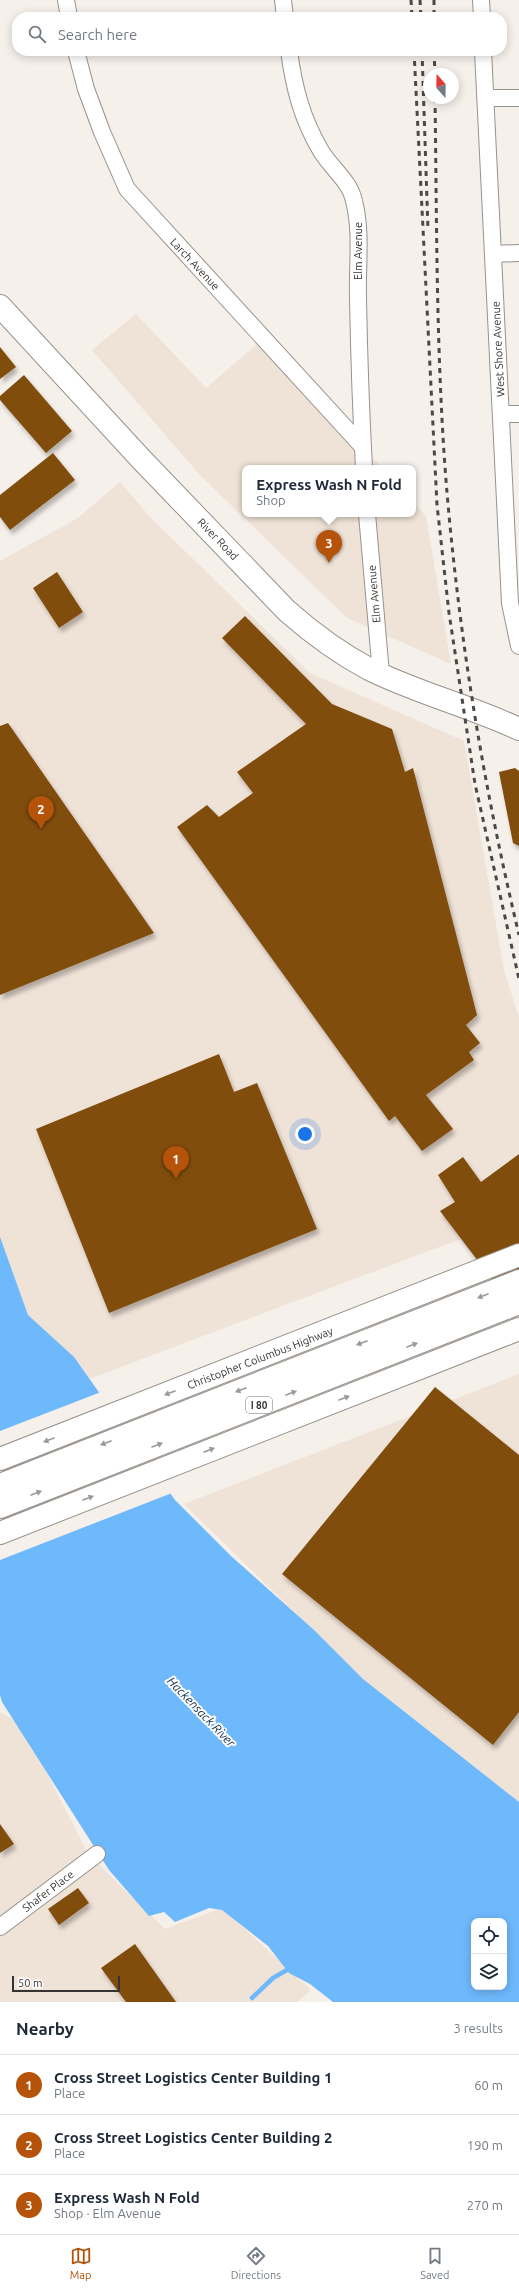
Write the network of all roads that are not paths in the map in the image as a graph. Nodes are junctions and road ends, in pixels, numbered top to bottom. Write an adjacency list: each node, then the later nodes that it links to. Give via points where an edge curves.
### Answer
1 (66, 0): 4 (street)
2 (283, 0): 5 (street)
3 (481, 0): 6 (street)
4 (68, 12)
5 (284, 12)
6 (482, 12)
7 (78, 56): 17 (street, Larch Avenue, via 97,118 127,189)
8 (290, 56): 17 (street, Elm Avenue, via 294,82 308,126 322,153 347,184 354,199 357,215)
9 (483, 56): 10 (street, West Shore Avenue)
10 (486, 98): 11 (street); 12 (street, West Shore Avenue)
11 (519, 98)
12 (493, 254): 13 (street); 15 (street, West Shore Avenue)
13 (519, 254)
14 (0, 306): 22 (main road, River Road, via 141,459 287,611 338,651)
15 (501, 414): 16 (street); 20 (street, West Shore Avenue)
16 (519, 414)
17 (363, 447): 18 (street, Elm Avenue)
18 (364, 465)
19 (367, 517): 22 (street, Elm Avenue)
20 (514, 571): 21 (street, West Shore Avenue, via 510,603)
21 (519, 646)
22 (381, 674): 23 (main road, River Road)
23 (519, 728)
24 (519, 1245): 27 (main road)
25 (519, 1256): 27 (main road, Christopher Columbus Highway)
26 (519, 1281): 33 (main road, Christopher Columbus Highway / I 80, one-way to 33)
27 (428, 1291): 32 (main road, Christopher Columbus Highway, one-way to 32)
28 (519, 1303): 34 (main road, I 80, one-way to 28)
29 (519, 1330): 31 (main road, I 80)
30 (519, 1342): 31 (main road)
31 (447, 1357): 35 (main road, I 80, one-way to 31)
32 (0, 1459)
33 (0, 1485)
34 (0, 1507)
35 (0, 1532)
36 (97, 1854): 37 (street, Shafer Place)
37 (0, 1927)

